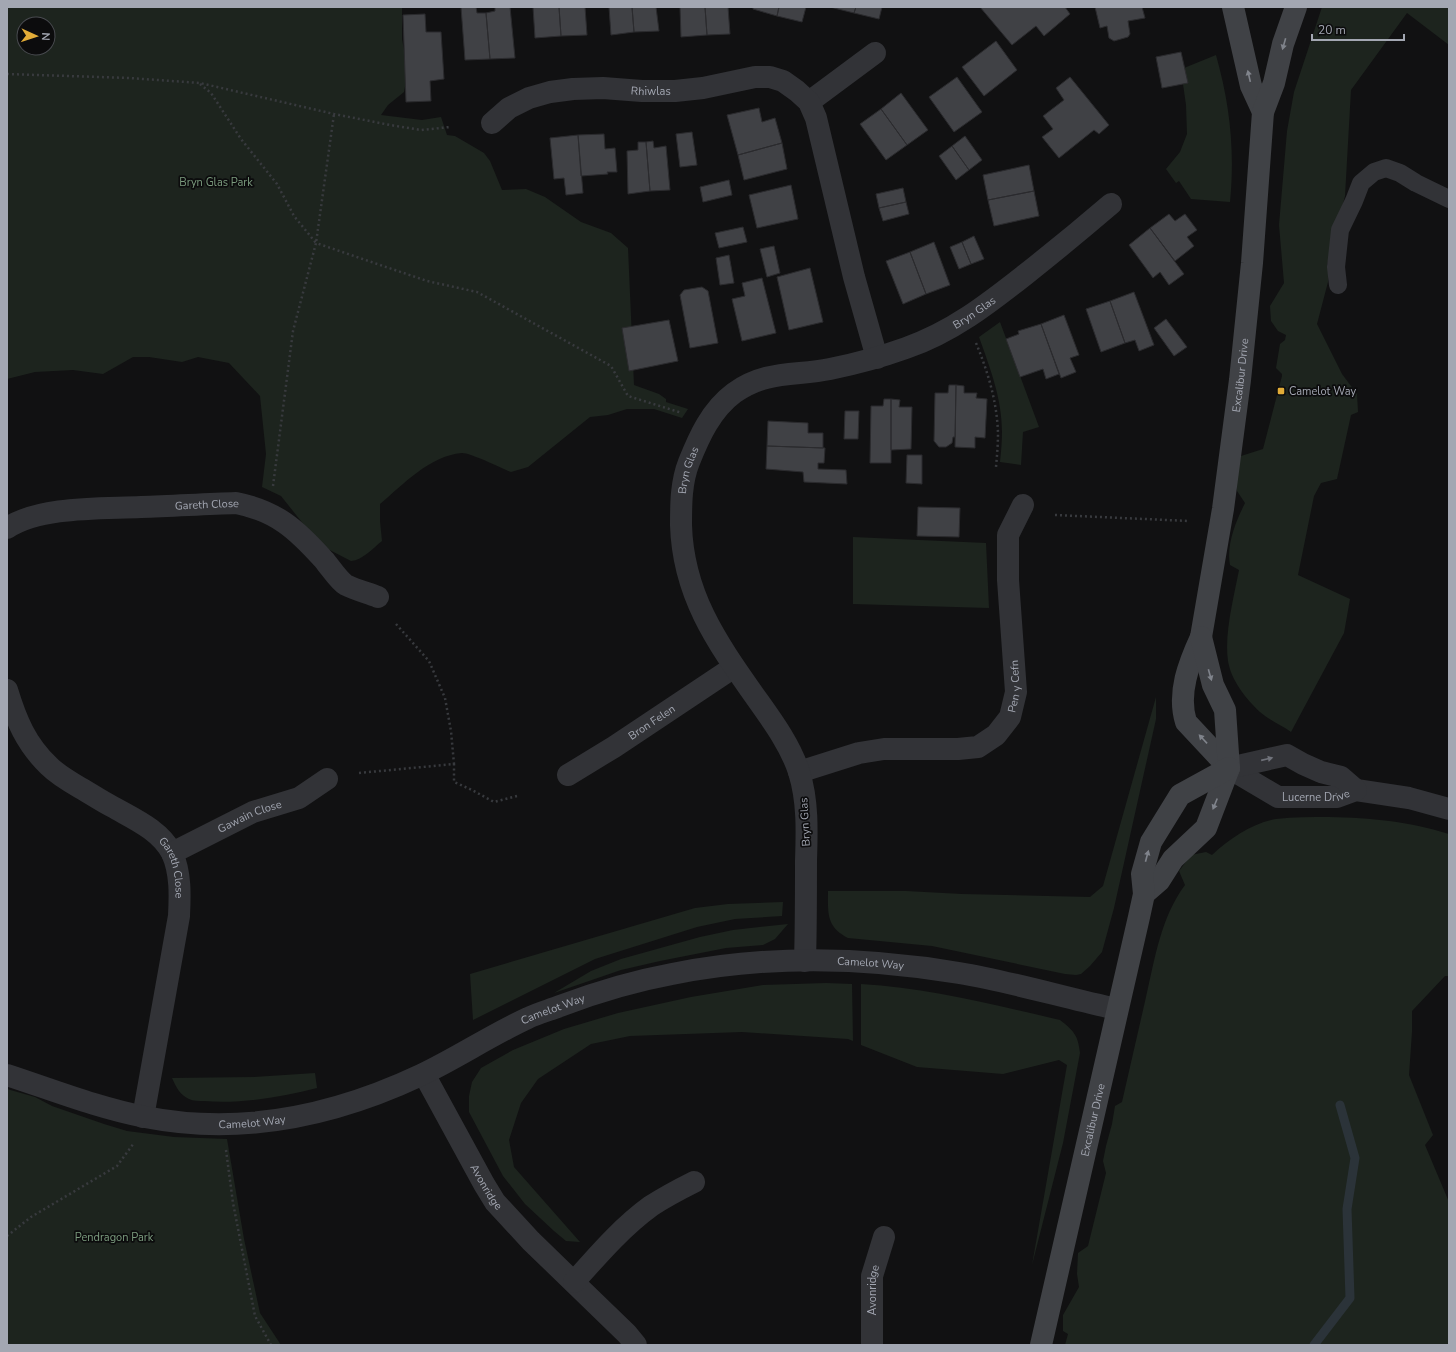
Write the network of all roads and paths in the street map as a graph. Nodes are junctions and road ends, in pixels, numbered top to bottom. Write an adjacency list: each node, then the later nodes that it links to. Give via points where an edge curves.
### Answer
1 (1232, 7): 7 (street, Excalibur Drive, one-way to 1, via 1251,86)
2 (1296, 7): 7 (street, Excalibur Drive, one-way to 7)
3 (875, 53): 6 (street)
4 (7, 74): 5 (path)
5 (200, 83): 8 (path); 13 (path, via 211,93 241,139 277,184 294,216)
6 (810, 102): 9 (street, Rhiwlas, via 783,81 770,77 755,77 675,91 573,88 529,98 509,108); 16 (street)
7 (1263, 112): 26 (street, Excalibur Drive, via 1240,380 1223,509)
8 (334, 114): 10 (path, via 421,130); 13 (path)
9 (492, 123)
10 (450, 127)
11 (1449, 199): 14 (lane, via 1400,173 1386,168 1374,172 1361,183 1340,230 1336,267)
12 (1111, 204): 16 (street, Bryn Glas, via 967,319 935,337)
13 (316, 243): 17 (path, via 427,281 477,292 611,366 628,396); 19 (path, via 293,331)
14 (1338, 285)
15 (976, 342): 18 (path, via 995,401 998,433)
16 (877, 358): 27 (street, Bryn Glas, via 827,370 772,376 754,382 735,392 721,405 695,446 686,471 681,501 682,542 687,571 696,602)
17 (686, 414)
18 (996, 467)
19 (273, 488)
20 (1023, 505): 31 (street, Pen y Cefn, via 1008,535 1008,580 1016,692 1010,717 996,735 978,747 884,749 859,753)
21 (1056, 515): 22 (path)
22 (1189, 521)
23 (7, 528): 24 (street, Gareth Close, via 18,521 76,510 201,504 252,506 287,524 302,536 345,584)
24 (378, 597)
25 (396, 624): 29 (path, via 429,661 445,698)
26 (1201, 637): 30 (street, Excalibur Drive, one-way to 30, via 1212,685 1225,710); 30 (street, Excalibur Drive, one-way to 26, via 1186,722 1184,714 1184,690 1190,661)
27 (734, 667): 31 (street, Bryn Glas, via 770,718 790,751); 33 (street, Bron Felen)
28 (7, 690): 38 (street, Gareth Close, via 18,723 32,746 50,767 71,783 143,823 157,834)
29 (454, 764): 32 (path); 36 (path, via 454,782 494,802)
30 (1229, 768): 35 (street, Lucerne Drive, via 1278,797 1337,797); 35 (street, Lucerne Drive, one-way to 35, via 1287,755 1320,772 1341,777); 39 (street, Excalibur Drive, one-way to 39, via 1206,828 1173,860 1159,881); 39 (street, Excalibur Drive, one-way to 30, via 1142,874 1151,842 1180,795)
31 (799, 772): 40 (street, Bryn Glas, via 805,798 806,826)
32 (359, 773)
33 (568, 775)
34 (328, 779): 38 (street, Gawain Close, via 299,798 253,812)
35 (1356, 790): 37 (street, Lucerne Drive, via 1408,798)
36 (517, 796)
37 (1449, 809)
38 (172, 853): 44 (street, Gareth Close, via 180,895 179,916)
39 (1144, 894): 41 (street, Excalibur Drive)
40 (805, 961): 41 (street, Camelot Way, via 856,960 962,973); 42 (street, Camelot Way, via 722,966 618,986 530,1017)
41 (1118, 1009): 54 (street, Excalibur Drive)
42 (424, 1074): 44 (street, Camelot Way, via 392,1088 323,1111 252,1124 196,1124); 50 (street, Avonridge, via 495,1202)
43 (7, 1075): 44 (street, Camelot Way, via 89,1103)
44 (143, 1117)
45 (135, 1140): 48 (path, via 117,1166 31,1217)
46 (225, 1144): 51 (path, via 233,1203 255,1316)
47 (694, 1182): 50 (street, via 652,1206 632,1221)
48 (7, 1236)
49 (884, 1237): 53 (street, Avonridge, via 872,1276)
50 (574, 1282): 52 (street, Avonridge)
51 (271, 1345)
52 (636, 1345)
53 (872, 1345)
54 (1042, 1345)

